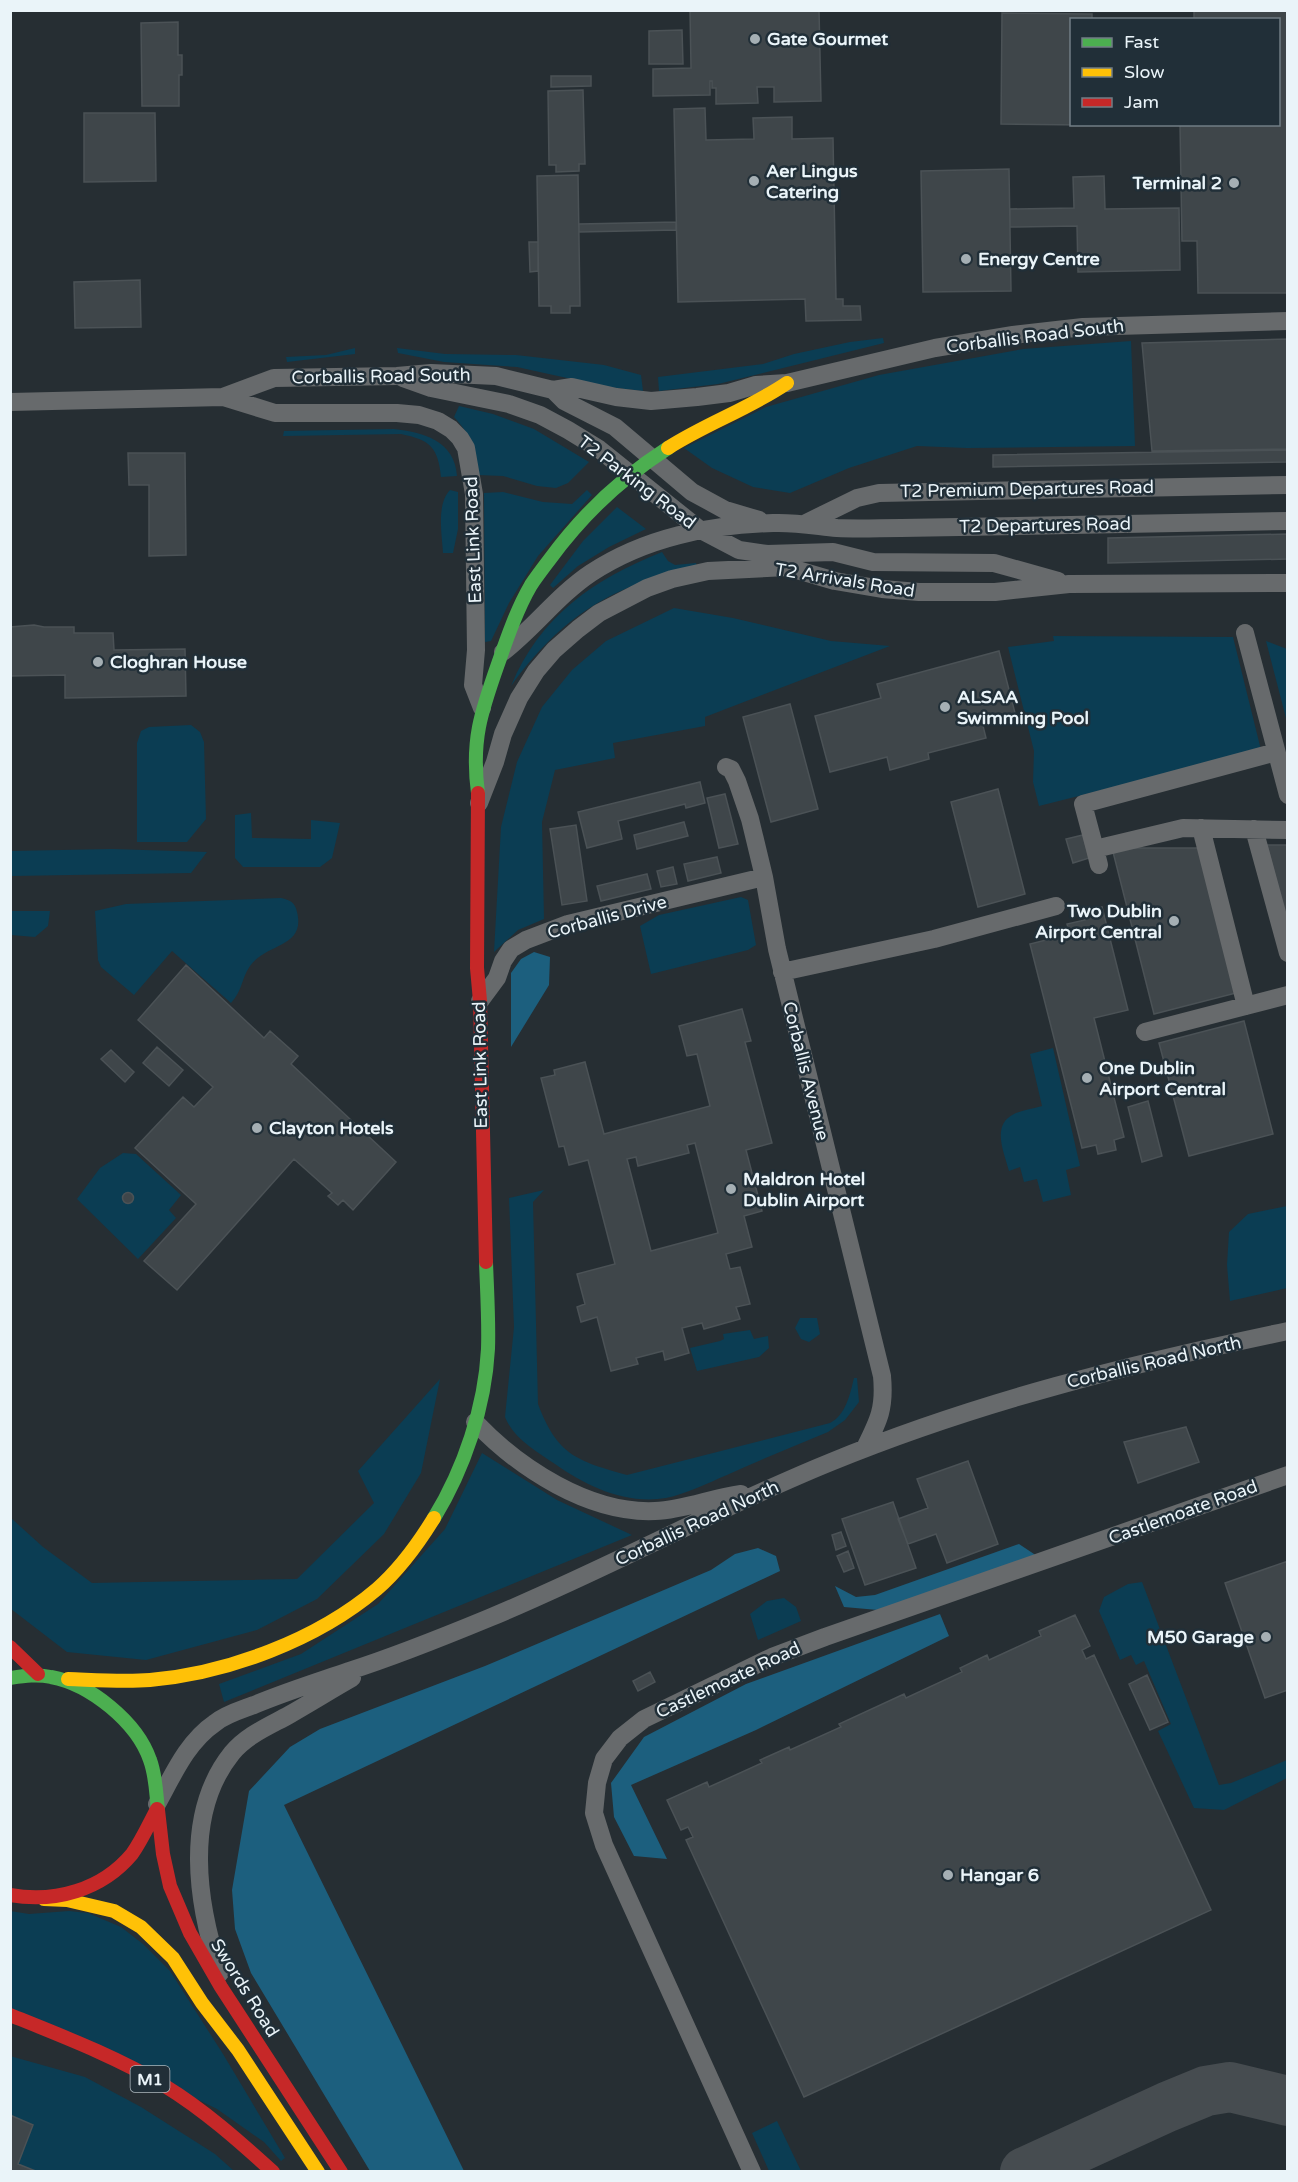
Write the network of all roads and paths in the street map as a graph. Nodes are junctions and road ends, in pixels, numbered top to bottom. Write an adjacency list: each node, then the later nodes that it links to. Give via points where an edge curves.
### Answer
1 (1287, 321): 3 (street, Corballis Road South, via 1083,327 1013,335 935,348)
2 (397, 376): 4 (street, Corballis Road South, via 496,376); 5 (street, Corballis Road South, via 274,378); 8 (street, T2 Parking Road, via 540,415 599,449)
3 (787, 383): 4 (street, Corballis Road South, via 651,400 572,387); 7 (main road, Corballis Road South)
4 (553, 390): 7 (street, via 564,401 615,427)
5 (223, 398): 6 (street, Corballis Road South); 19 (street, East Link Road, via 275,413 419,415 438,421 460,438 466,448 474,494 473,685)
6 (10, 402)
7 (651, 458): 8 (main road, Corballis Road South); 11 (street, via 706,500 747,518)
8 (630, 476): 13 (street, T2 Parking Road); 18 (main road, East Link Road, via 597,502 548,560 531,585)
9 (1287, 485): 12 (street, T2 Premium Departures Road, via 879,493 857,498)
10 (1287, 521): 12 (street, T2 Departures Road, via 901,528)
11 (774, 523): 12 (street); 13 (street)
12 (803, 525)
13 (699, 529): 14 (street, T2 Parking Road); 18 (street, via 612,560 567,593)
14 (739, 550): 16 (street, T2 Arrivals Road, via 767,554 833,552 873,562 994,563)
15 (1287, 583): 16 (street, T2 Arrivals Road)
16 (1069, 584): 23 (street, T2 Arrivals Road, via 994,592 882,590 787,567 708,571 647,588 578,628 536,670 503,734)
17 (1245, 633): 20 (street)
18 (503, 652): 19 (main road, East Link Road)
19 (482, 708): 23 (main road, East Link Road, via 474,765)
20 (1276, 752): 22 (street); 24 (street, via 1083,804 1097,857 1183,828)
21 (726, 767): 27 (street, Corballis Avenue, via 737,781)
22 (1287, 795)
23 (479, 803): 32 (main road, East Link Road)
24 (1201, 828): 25 (street); 33 (street)
25 (1254, 829): 26 (street); 29 (street)
26 (1287, 830)
27 (764, 877): 30 (street, Corballis Avenue); 32 (street, Corballis Drive, via 568,924 526,940 512,949)
28 (1056, 906): 30 (street, via 934,939)
29 (1287, 953)
30 (782, 972): 37 (street, Corballis Avenue, via 882,1376 883,1403)
31 (1287, 995): 33 (street)
32 (480, 1001): 36 (main road, East Link Road, via 488,1350)
33 (1246, 1006): 34 (street)
34 (1145, 1032)
35 (1287, 1331): 37 (street, Corballis Road North, via 1195,1350 1013,1397)
36 (475, 1422): 39 (street, via 506,1451 556,1485 609,1507 656,1511); 44 (main road, East Link Road, via 470,1443 431,1526 404,1563 377,1590 342,1615 300,1639 202,1673 136,1681)
37 (865, 1448): 39 (street, Corballis Road North)
38 (1287, 1475): 55 (street, Castlemoate Road, via 772,1657 644,1719 620,1738 604,1759 594,1813 604,1845)
39 (760, 1491): 41 (street, Corballis Road North, via 545,1594)
40 (10, 1647): 42 (main road)
41 (386, 1659): 45 (street, Corballis Road North, via 285,1692 216,1721 189,1748); 48 (street, via 255,1733 233,1752 211,1790 200,1828 199,1872 207,1929)
42 (38, 1674): 43 (main road); 44 (main road)
43 (10, 1678)
44 (68, 1679): 45 (main road, Swords Road, via 99,1697 144,1747 154,1777)
45 (157, 1806): 47 (main road, via 127,1859 105,1878 83,1889); 48 (main road, Swords Road, via 173,1896 197,1947)
46 (10, 1895): 47 (main road)
47 (44, 1899): 49 (main road, via 114,1911 141,1927 172,1958)
48 (228, 1997): 54 (main road, Swords Road)
49 (206, 2008): 52 (main road); 53 (main road)
50 (10, 2015): 51 (main road, M1, via 86,2046 165,2086 225,2129)
51 (273, 2172)
52 (305, 2172)
53 (318, 2172)
54 (340, 2172)
55 (752, 2172)

